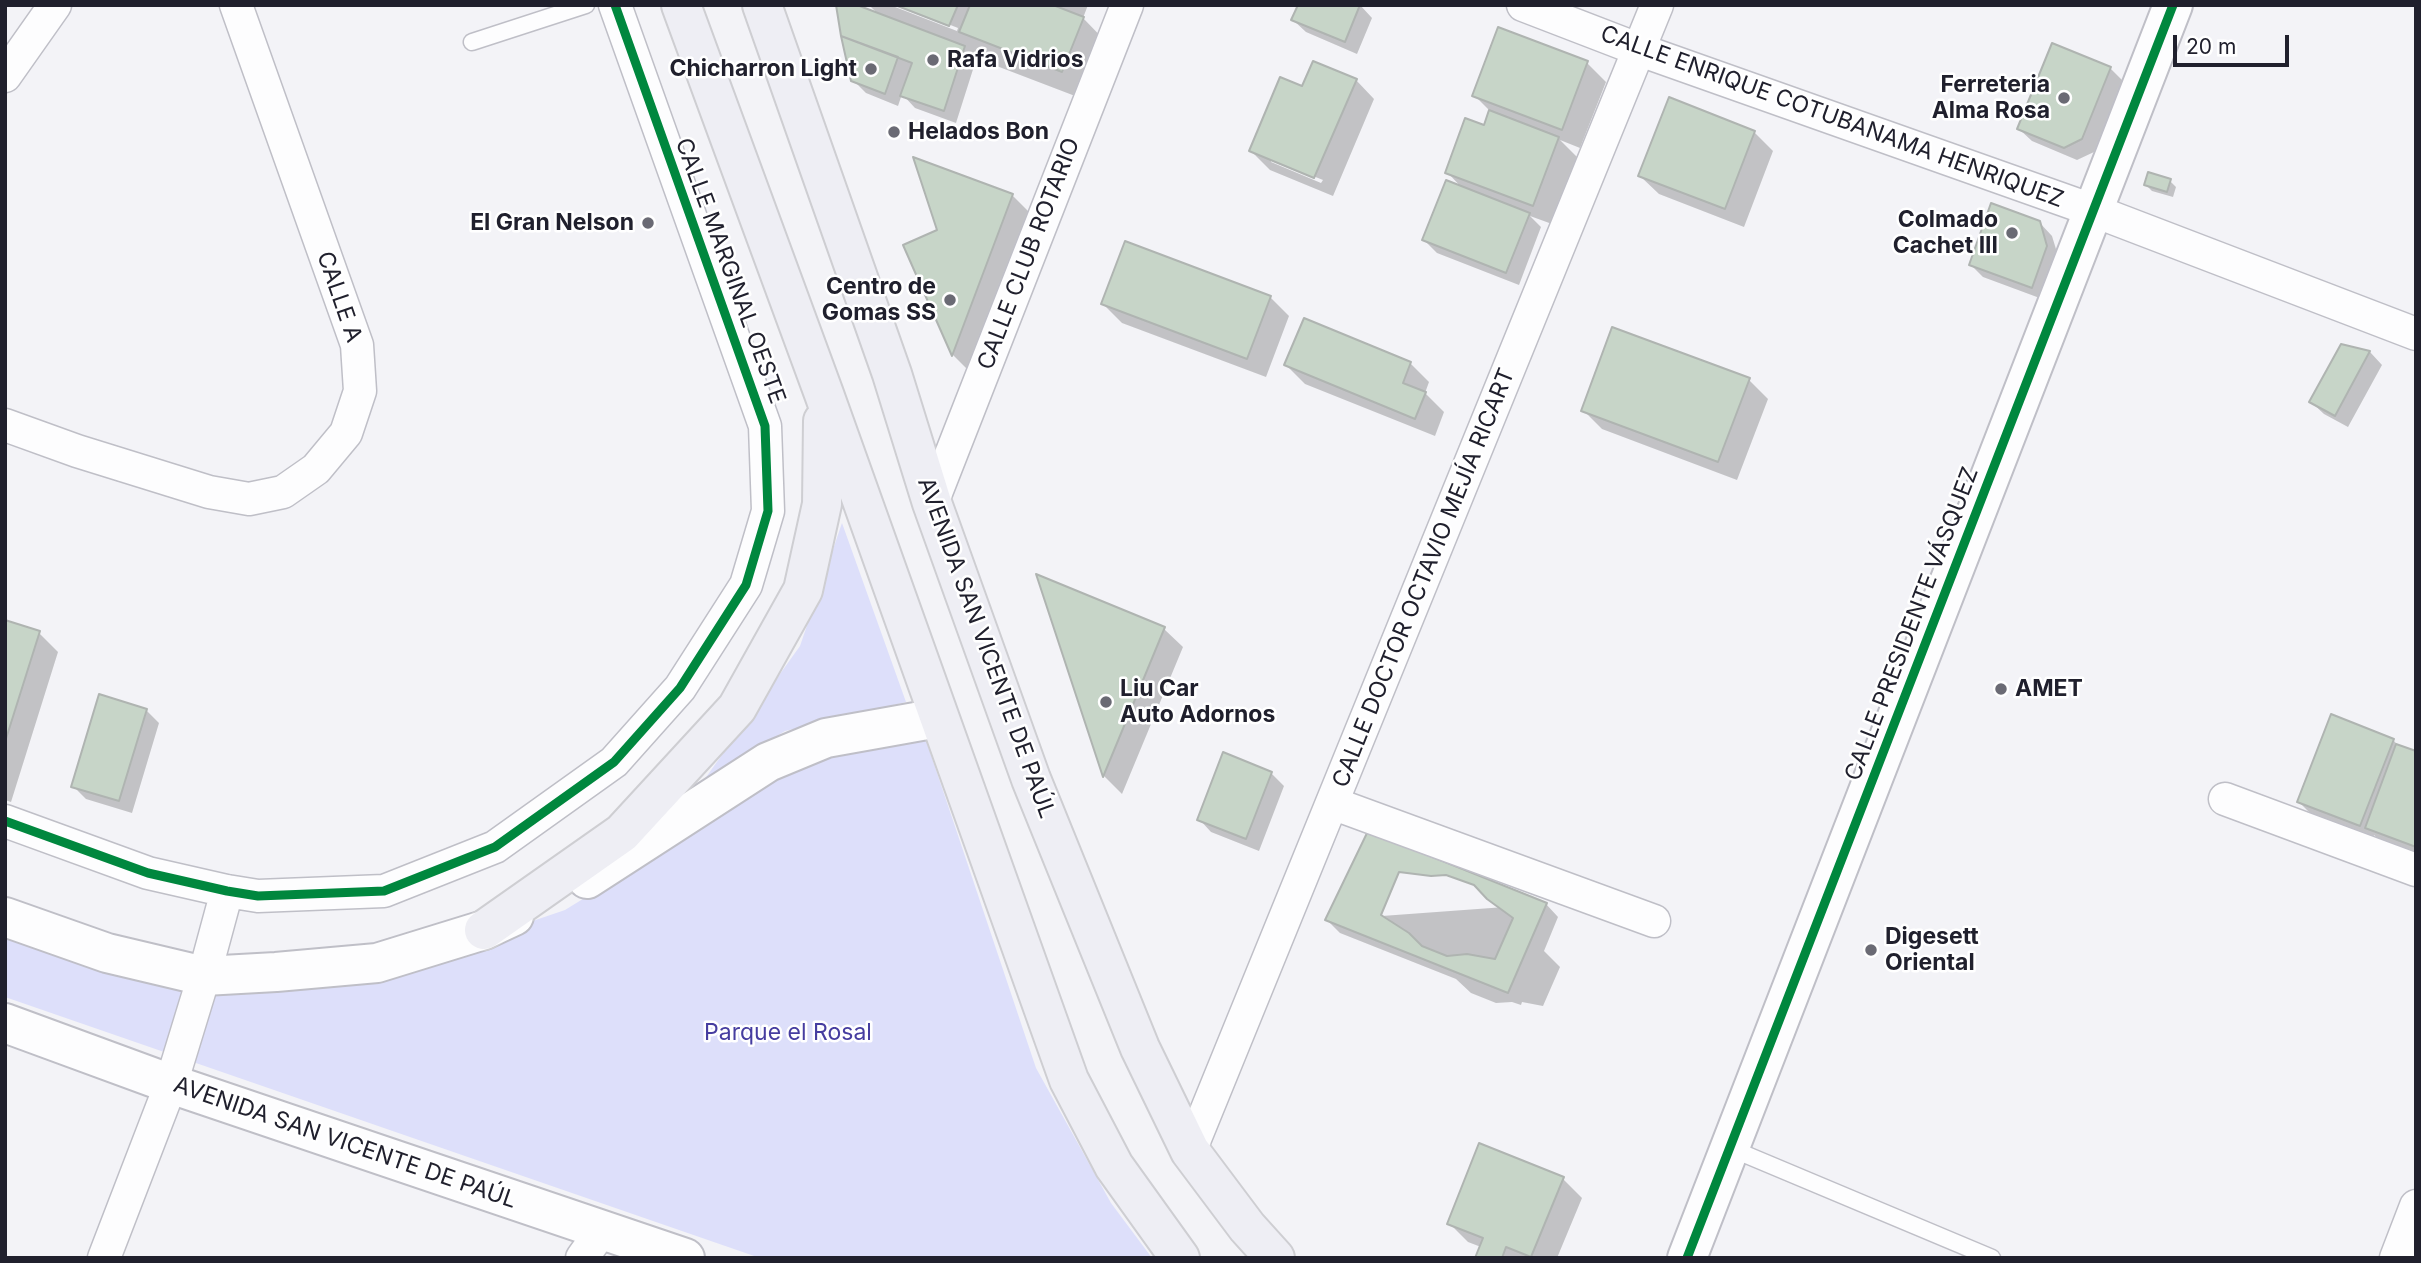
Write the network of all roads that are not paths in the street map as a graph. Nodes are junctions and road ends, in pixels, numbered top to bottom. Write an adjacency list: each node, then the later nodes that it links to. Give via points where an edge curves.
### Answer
1 (55, 5): 13 (street)
2 (236, 5): 17 (street, CALLE A, via 357,345 360,391 346,433 316,469 283,492 249,499 209,492)
3 (586, 5): 11 (lane)
4 (615, 5): 24 (street, CALLE MARGINAL OESTE, via 765,426 768,511 746,584 680,688 614,762 495,847 384,891 258,896)
5 (681, 5): 16 (main road)
6 (762, 5): 18 (main road, AVENIDA SAN VICENTE DE PAÚL)
7 (1127, 5): 18 (street, CALLE CLUB ROTARIO)
8 (1523, 5): 12 (street, CALLE ENRIQUE COTUBANAMA HENRIQUEZ)
9 (1657, 5): 12 (street, CALLE DOCTOR OCTAVIO MEJÍA RICART)
10 (2173, 5): 14 (street, CALLE PRESIDENTE VÁSQUEZ)
11 (472, 42)
12 (1640, 50): 14 (street, CALLE ENRIQUE COTUBANAMA HENRIQUEZ); 21 (street, CALLE DOCTOR OCTAVIO MEJÍA RICART)
13 (5, 76)
14 (2092, 210): 15 (street, CALLE ENRIQUE COTUBANAMA HENRIQUEZ); 31 (street, CALLE PRESIDENTE VÁSQUEZ)
15 (2416, 334)
16 (824, 394): 19 (main road); 27 (main road, via 822,504 803,590 737,708 622,833)
17 (5, 425)
18 (932, 503): 32 (main road, AVENIDA SAN VICENTE DE PAÚL, via 1036,791 1140,1048)
19 (938, 718): 27 (street, via 826,738 768,762 565,892); 37 (main road, via 1069,1080 1114,1166)
20 (2225, 799): 23 (street)
21 (1332, 803): 26 (street); 32 (street, CALLE DOCTOR OCTAVIO MEJÍA RICART)
22 (5, 821): 24 (street, CALLE MARGINAL OESTE, via 148,873)
23 (2416, 870)
24 (227, 891): 28 (street)
25 (5, 917): 28 (street, via 107,953)
26 (1654, 921)
27 (484, 930): 28 (street, via 377,963)
28 (204, 976): 30 (street)
29 (5, 1023): 30 (street, AVENIDA SAN VICENTE DE PAÚL)
30 (171, 1084): 34 (street, AVENIDA SAN VICENTE DE PAÚL); 35 (street)
31 (1730, 1148): 39 (street, CALLE PRESIDENTE VÁSQUEZ); 40 (lane)
32 (1190, 1151): 38 (main road, AVENIDA SAN VICENTE DE PAÚL)
33 (2416, 1206): 41 (street)
34 (592, 1244): 36 (street, AVENIDA SAN VICENTE DE PAÚL)
35 (104, 1258)
36 (685, 1258)
37 (1180, 1258)
38 (1275, 1258)
39 (1687, 1258)
40 (1992, 1258)
41 (2396, 1258)

